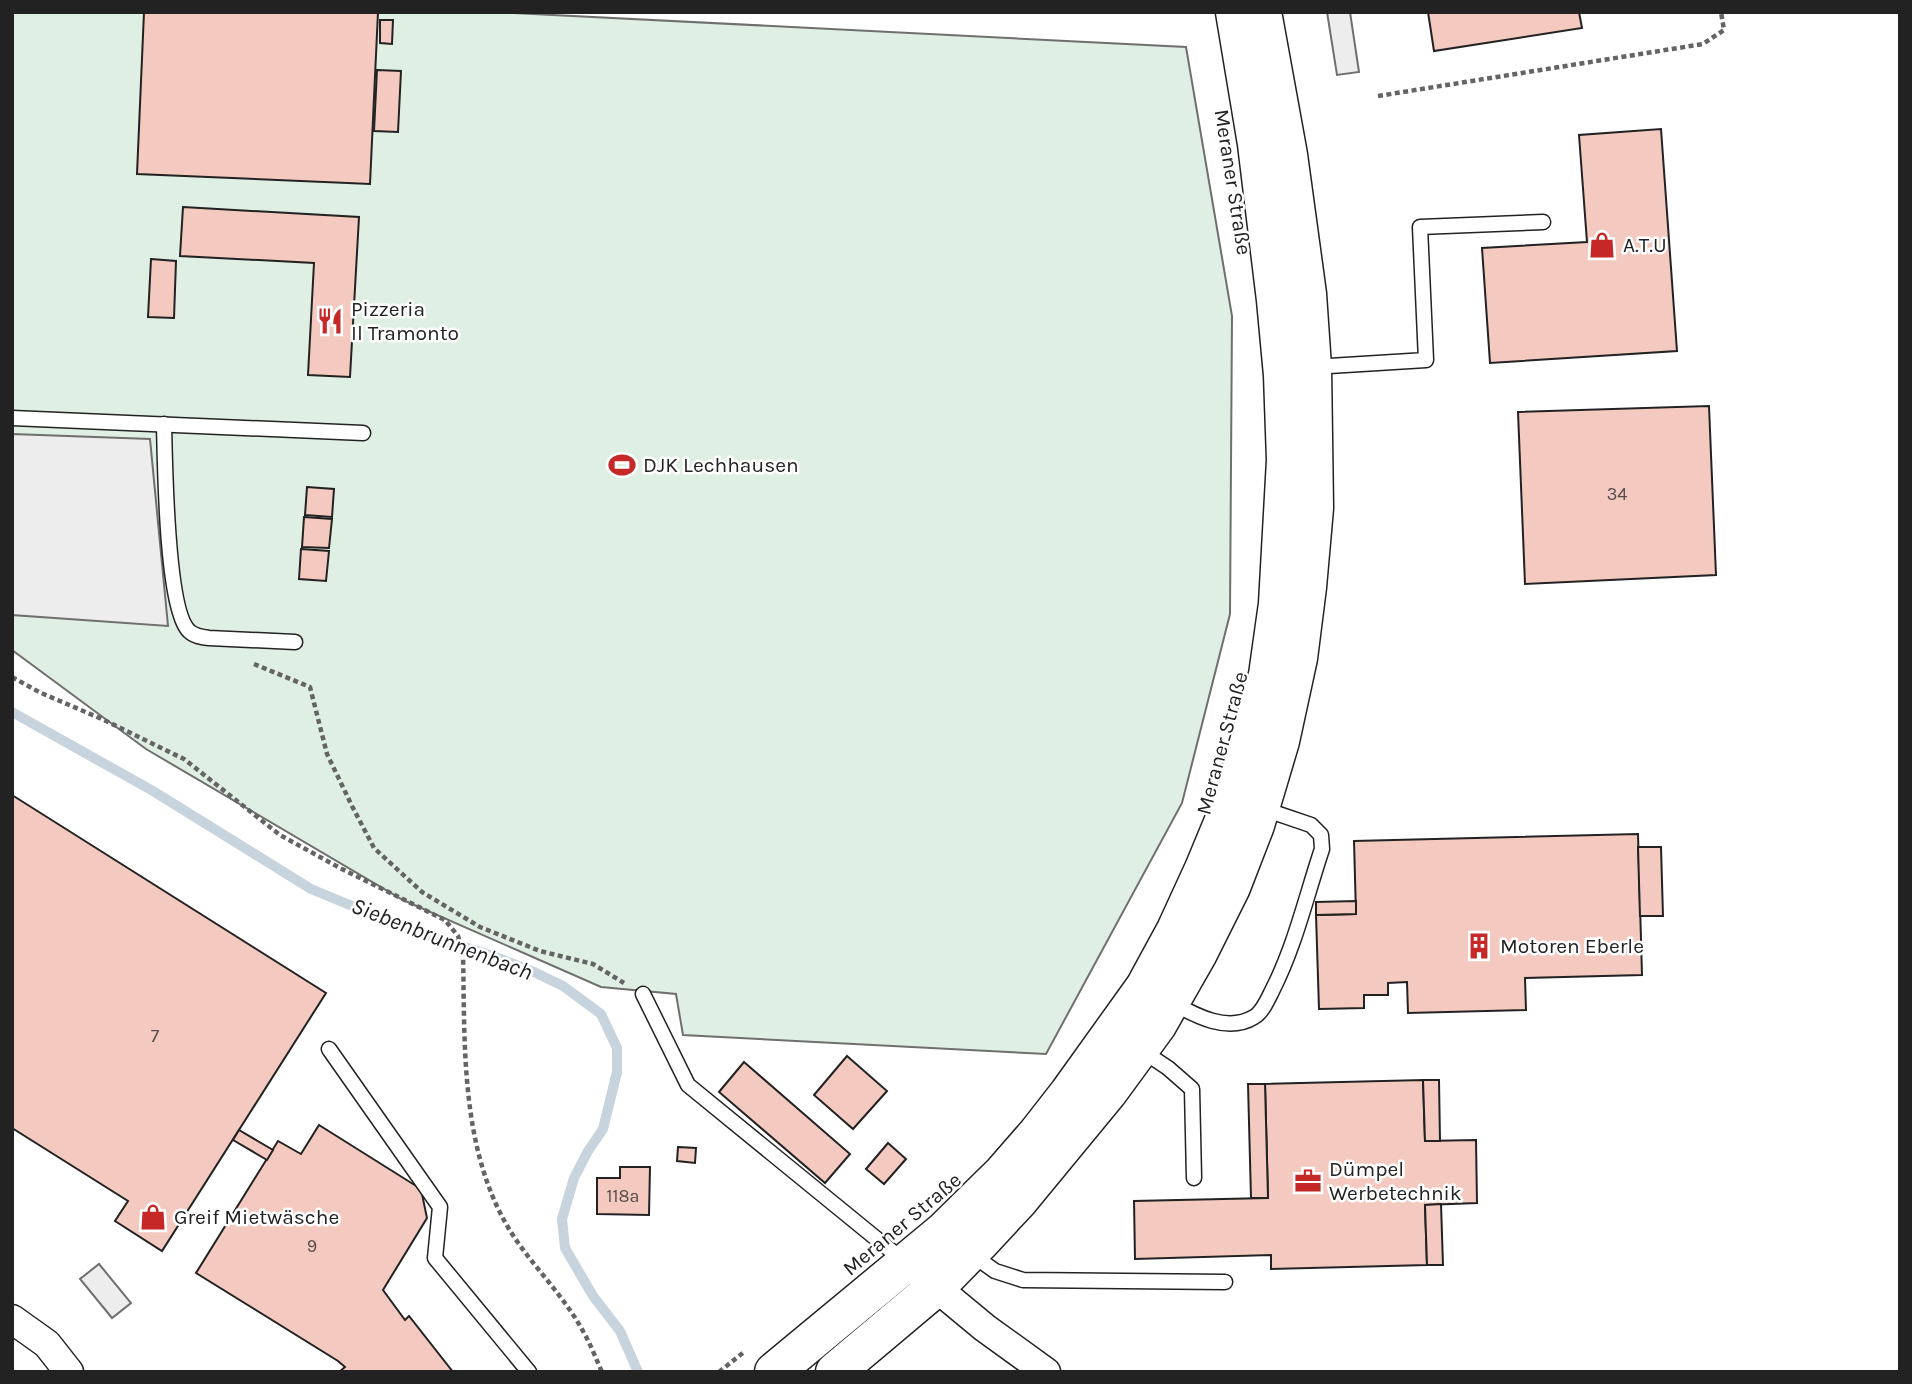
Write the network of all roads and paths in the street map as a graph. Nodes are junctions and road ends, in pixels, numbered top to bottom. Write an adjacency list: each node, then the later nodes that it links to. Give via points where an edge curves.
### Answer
1 (1235, 12): 13 (main road, Meraner Straße, via 1276,300 1286,460 1279,604)
2 (1262, 12): 6 (main road, Meraner Straße, via 1307,294)
3 (1721, 12): 4 (path, via 1724,30 1703,44)
4 (1378, 96)
5 (1543, 222): 6 (lane, via 1420,227 1426,360)
6 (1312, 367): 13 (main road, Meraner Straße, via 1314,508 1298,658 1280,741)
7 (12, 418): 8 (lane)
8 (164, 424): 9 (lane); 10 (lane, via 171,567 181,619 197,636)
9 (363, 433)
10 (228, 639): 11 (lane); 14 (path, via 227,653 310,687 327,754 374,848 422,892 480,927 540,951 593,964)
11 (295, 642)
12 (12, 677): 27 (path, via 184,759 280,835 445,920 458,936 463,953 466,1071 484,1177 509,1229 583,1332)
13 (1247, 804): 15 (main road, Meraner Straße, via 1198,881); 15 (lane, via 1311,825 1321,835 1322,849 1284,967 1256,1017 1239,1022 1198,1017)
14 (643, 994): 20 (lane, via 688,1086)
15 (1158, 994): 16 (main road, Meraner Straße)
16 (1127, 1040): 18 (lane, via 1192,1089); 19 (main road, Meraner Straße, via 1108,1092 1056,1157 1019,1200)
17 (329, 1049): 26 (lane, via 440,1207 435,1258)
18 (1194, 1178)
19 (960, 1238): 20 (main road, Meraner Straße); 21 (lane, via 995,1270 1023,1280); 22 (main road, Meraner Straße)
20 (906, 1262): 22 (street); 24 (main road, Meraner Straße)
21 (1225, 1282)
22 (936, 1287): 29 (main road, Meraner Straße); 30 (street)
23 (12, 1319): 25 (street, via 47,1344)
24 (763, 1359): 28 (path)
25 (69, 1372)
26 (528, 1372)
27 (602, 1372)
28 (719, 1372)
29 (835, 1372)
30 (1046, 1372)

